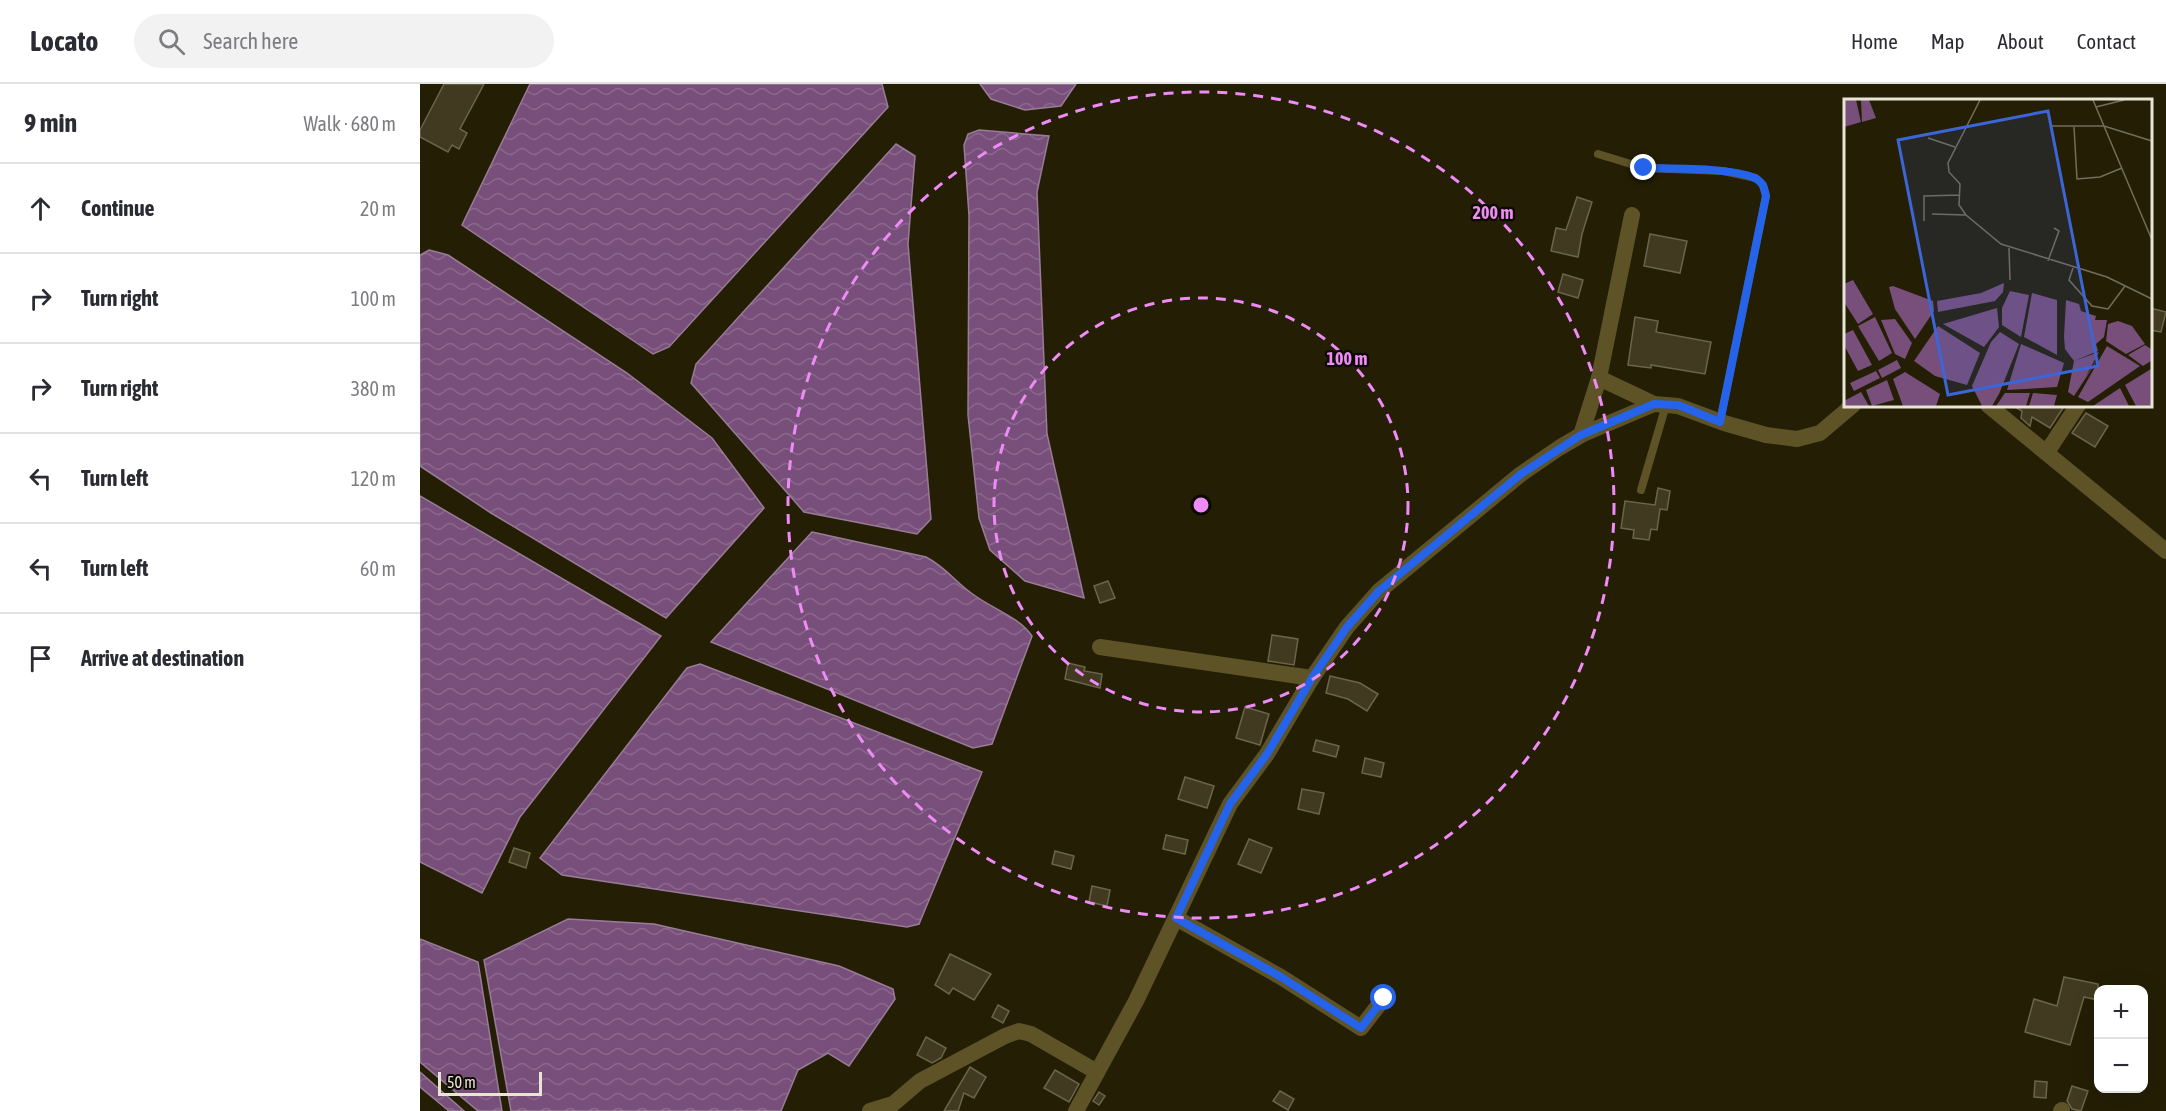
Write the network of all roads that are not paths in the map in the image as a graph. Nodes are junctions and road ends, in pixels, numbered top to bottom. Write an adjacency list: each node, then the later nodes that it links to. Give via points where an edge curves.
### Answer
1 (1598, 154): 8 (lane, via 1644,168 1723,171 1756,178 1763,185 1766,196)
2 (1632, 215): 3 (street)
3 (1599, 378): 4 (street); 9 (street)
4 (1660, 405): 8 (street, via 1678,405); 9 (street); 11 (lane)
5 (1852, 406): 8 (street, via 1820,433 1797,439)
6 (1989, 406): 10 (street)
7 (2077, 406): 10 (street)
8 (1720, 422)
9 (1581, 435): 14 (street, via 1521,474 1379,591 1347,627)
10 (2047, 452): 12 (street)
11 (1641, 490)
12 (2166, 551)
13 (1100, 647): 14 (street)
14 (1312, 678): 15 (street, via 1267,754 1230,804)
15 (1176, 918): 16 (street, via 1361,1028); 17 (street)
16 (1384, 998)
17 (1097, 1072): 18 (street, via 1019,1031 920,1081 893,1104); 19 (street)
18 (870, 1111)
19 (1076, 1111)

